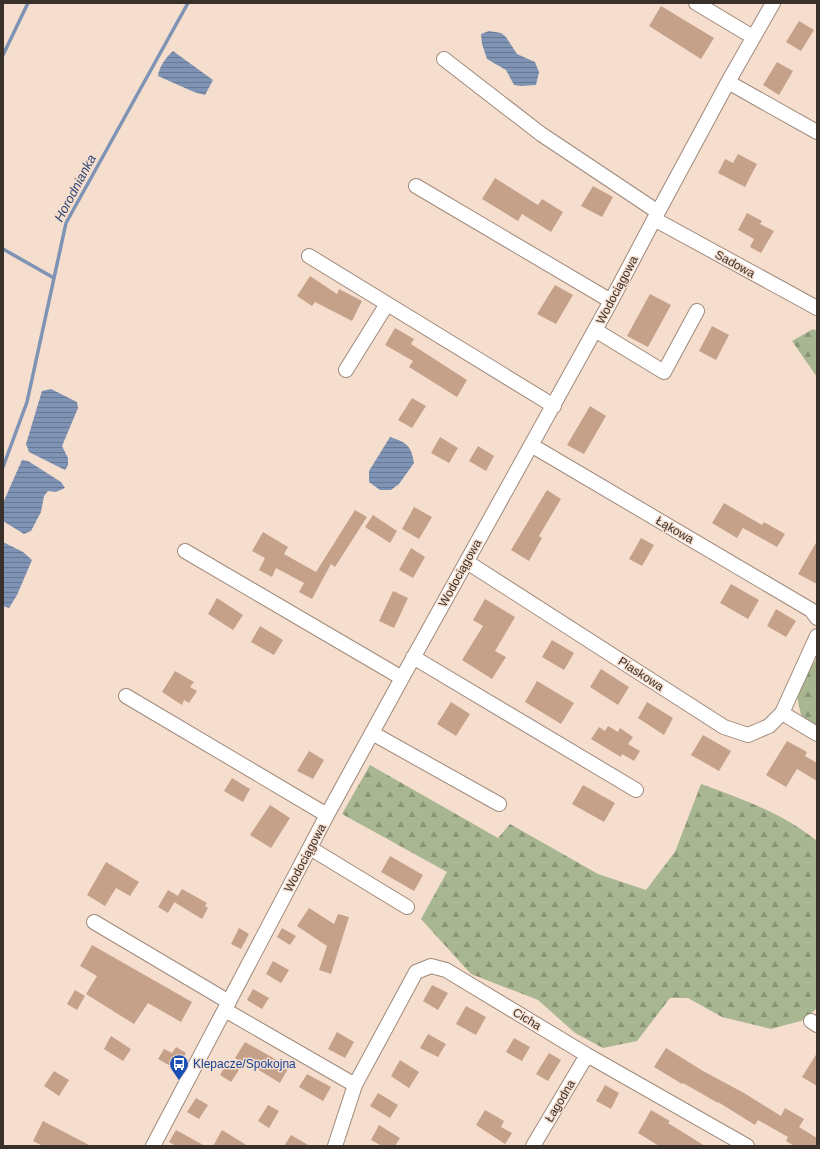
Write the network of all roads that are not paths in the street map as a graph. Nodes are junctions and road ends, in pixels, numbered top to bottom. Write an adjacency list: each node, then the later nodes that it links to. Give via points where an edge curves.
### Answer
1 (696, 3): 3 (street)
2 (773, 3): 3 (street, Wodociągowa)
3 (754, 37): 5 (street, Wodociągowa)
4 (444, 60): 8 (street, Sadowa, via 541,134)
5 (728, 82): 6 (street); 8 (street, Wodociągowa)
6 (817, 132)
7 (416, 186): 10 (street)
8 (656, 215): 10 (street, Wodociągowa); 12 (street, Sadowa)
9 (309, 256): 11 (street)
10 (612, 301): 14 (street, Wodociągowa)
11 (387, 304): 15 (street); 16 (street)
12 (817, 308)
13 (697, 311): 14 (street, via 664,372)
14 (596, 330): 16 (street, Wodociągowa)
15 (346, 370)
16 (554, 406): 17 (street, Wodociągowa)
17 (531, 445): 19 (street, Wodociągowa); 20 (street, Łąkowa, via 811,610)
18 (185, 551): 23 (street)
19 (467, 562): 22 (street, Wodociągowa); 25 (street, Piaskowa, via 724,727 748,736 769,726)
20 (817, 618)
21 (817, 636): 25 (street)
22 (413, 658): 23 (street, Wodociągowa); 28 (street)
23 (402, 678): 26 (street, Wodociągowa)
24 (126, 696): 30 (street)
25 (782, 713): 27 (street)
26 (372, 733): 29 (street); 30 (street, Wodociągowa)
27 (817, 734)
28 (636, 790)
29 (499, 804)
30 (327, 815): 31 (street, Wodociągowa)
31 (310, 848): 32 (street); 34 (street, Wodociągowa)
32 (407, 906)
33 (94, 922): 34 (street)
34 (227, 1006): 36 (street); 37 (street, Wodociągowa)
35 (587, 1055): 36 (street, Cicha, via 446,970 430,966 416,972); 39 (street, Łagodna); 40 (street, Cicha)
36 (356, 1086): 38 (street, Cicha)
37 (152, 1146)
38 (335, 1146)
39 (533, 1146)
40 (748, 1146)

